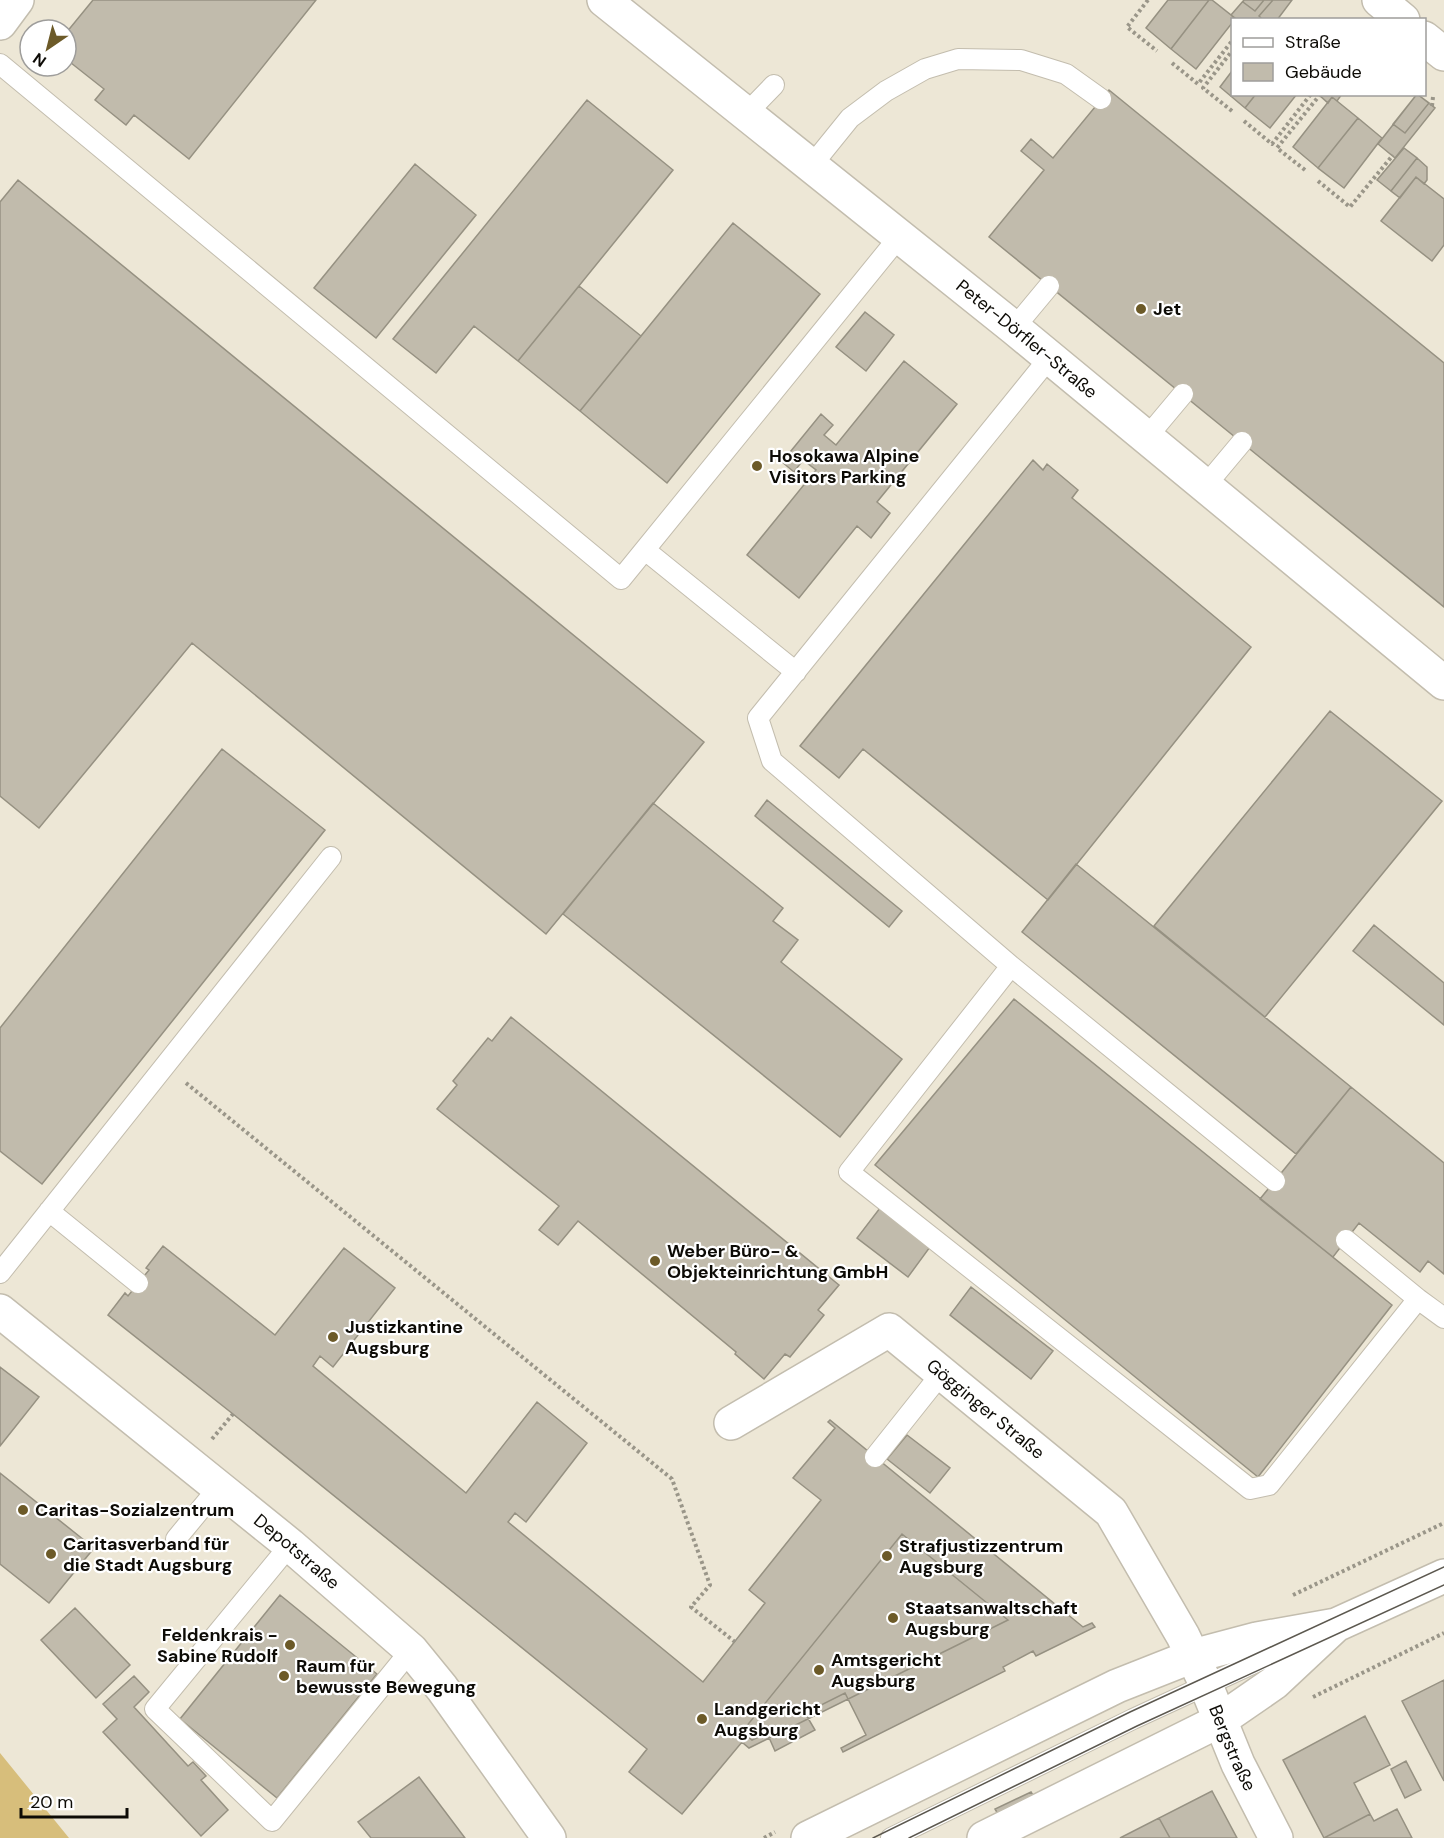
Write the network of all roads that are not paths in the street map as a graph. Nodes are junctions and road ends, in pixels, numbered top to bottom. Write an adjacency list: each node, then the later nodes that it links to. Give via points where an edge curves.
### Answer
1 (17, 0): 5 (street)
2 (604, 0): 11 (street, Peter-Dörfler-Straße)
3 (1379, 0): 4 (street)
4 (1401, 18)
5 (0, 23)
6 (1426, 39): 7 (street)
7 (1444, 54)
8 (0, 64): 21 (lane, via 621,579)
9 (774, 85): 11 (lane)
10 (1101, 99): 12 (lane, via 1066,74 1021,60 957,59 925,69 886,91 850,118)
11 (747, 113): 12 (street, Peter-Dörfler-Straße)
12 (813, 165): 13 (street, Peter-Dörfler-Straße)
13 (899, 237): 15 (street, Peter-Dörfler-Straße); 21 (lane)
14 (1049, 286): 15 (lane)
15 (1014, 328): 16 (street, Peter-Dörfler-Straße)
16 (1050, 357): 18 (street, Peter-Dörfler-Straße); 22 (lane)
17 (1183, 394): 18 (lane)
18 (1147, 437): 20 (street, Peter-Dörfler-Straße)
19 (1242, 442): 20 (lane)
20 (1206, 485): 23 (street, Peter-Dörfler-Straße)
21 (645, 550): 22 (lane)
22 (796, 672): 25 (lane, via 758,718 772,761)
23 (1444, 683)
24 (332, 857): 27 (lane)
25 (1011, 966): 26 (lane); 31 (lane, via 849,1172 1250,1489 1269,1485)
26 (1275, 1181)
27 (49, 1211): 29 (lane); 30 (lane)
28 (1346, 1240): 31 (lane)
29 (0, 1273)
30 (138, 1283)
31 (1418, 1299): 33 (lane)
32 (0, 1311): 37 (street, Depotstraße)
33 (1444, 1318)
34 (941, 1374): 35 (street, Gögginger Straße, via 889,1330); 36 (lane); 43 (street, Gögginger Straße, via 1112,1512)
35 (731, 1423)
36 (875, 1457)
37 (219, 1487): 38 (lane); 39 (street, Depotstraße)
38 (176, 1539)
39 (290, 1545): 42 (street, Depotstraße); 42 (lane, via 155,1709 272,1821)
40 (1444, 1576): 41 (street)
41 (1336, 1625): 43 (street, via 1257,1639); 44 (street, via 1274,1683)
42 (411, 1650): 45 (street, Depotstraße)
43 (1200, 1671): 44 (street, Bergstraße); 46 (street, via 1117,1686); 47 (lane, via 1133,1719)
44 (1219, 1721): 48 (street); 49 (street, Bergstraße)
45 (549, 1838)
46 (808, 1838)
47 (891, 1838)
48 (984, 1838)
49 (1276, 1838)

